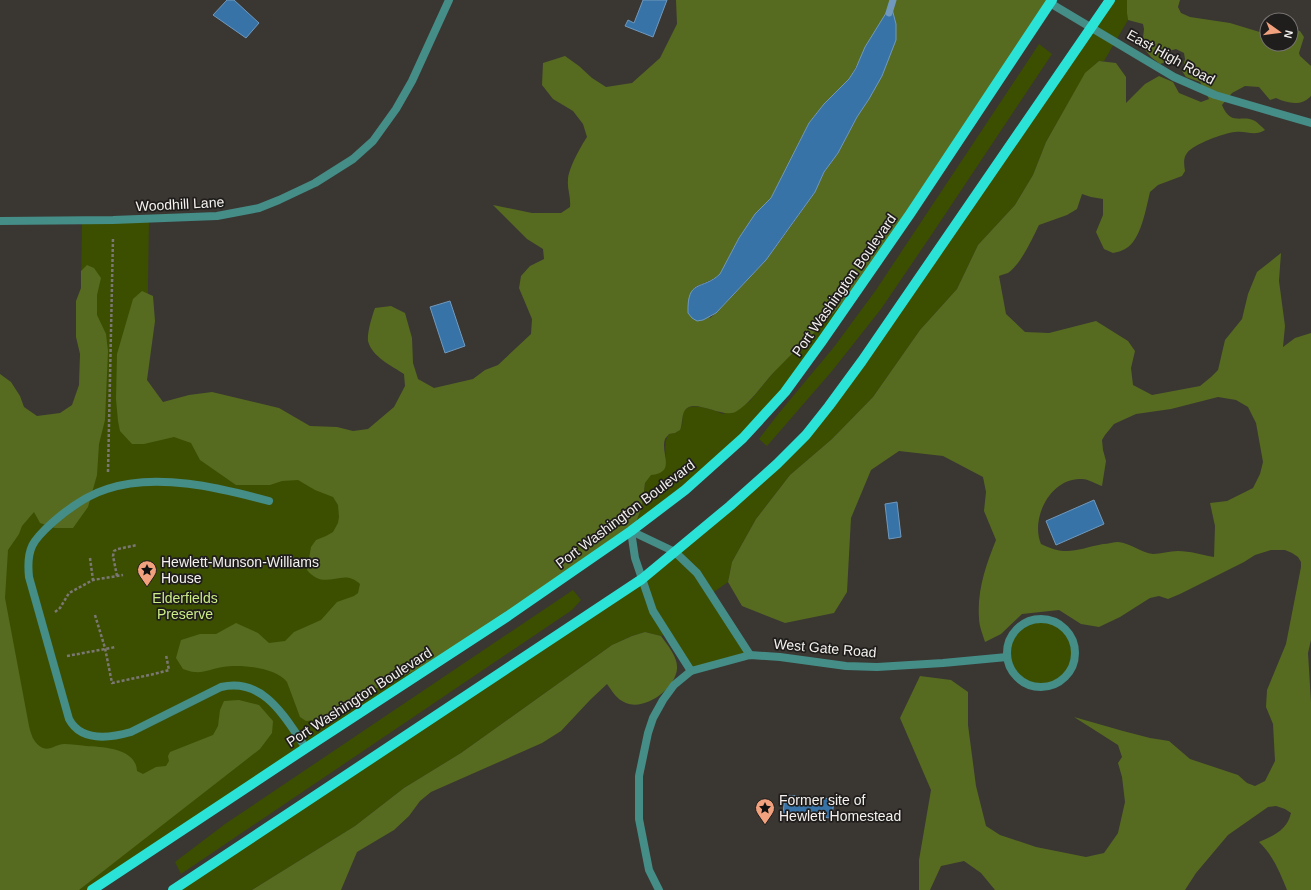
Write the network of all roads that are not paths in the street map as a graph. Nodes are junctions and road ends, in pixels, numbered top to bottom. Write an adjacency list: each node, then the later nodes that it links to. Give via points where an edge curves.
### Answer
1 (449, 0): 6 (street, Woodhill Lane, via 412,81 373,141 353,159 315,183 259,208 217,216)
2 (1110, 0): 4 (main road)
3 (1051, 1): 4 (street, East High Road); 8 (main road, Port Washington Boulevard, via 910,214 785,392 743,438 710,468)
4 (1091, 27): 5 (street, East High Road, via 1192,86 1239,103); 9 (main road, via 830,406 777,464)
5 (1311, 123)
6 (0, 221)
7 (269, 501): 14 (street, via 187,484 157,482 108,488 62,514 44,531 30,550 29,577 69,719 82,733 103,737 131,732 222,687 241,685 261,693 276,706)
8 (631, 531): 9 (street); 10 (street, via 635,558); 14 (main road, Port Washington Boulevard, via 508,616)
9 (675, 552): 10 (main road); 11 (street, via 697,573)
10 (642, 579): 13 (street, via 652,611); 16 (main road)
11 (750, 655): 12 (street, West Gate Road, via 846,666 943,663); 13 (street, West Gate Road)
12 (1007, 657): 12 (street, via 1009,666 1022,682 1042,688 1061,682 1068,675 1076,656 1075,646 1065,628 1057,622 1039,619 1030,621 1015,631 1007,647)
13 (691, 671): 17 (street, via 674,685 653,718 639,776 639,819 649,870)
14 (306, 748): 15 (main road, Port Washington Boulevard)
15 (92, 890)
16 (173, 890)
17 (659, 890)

